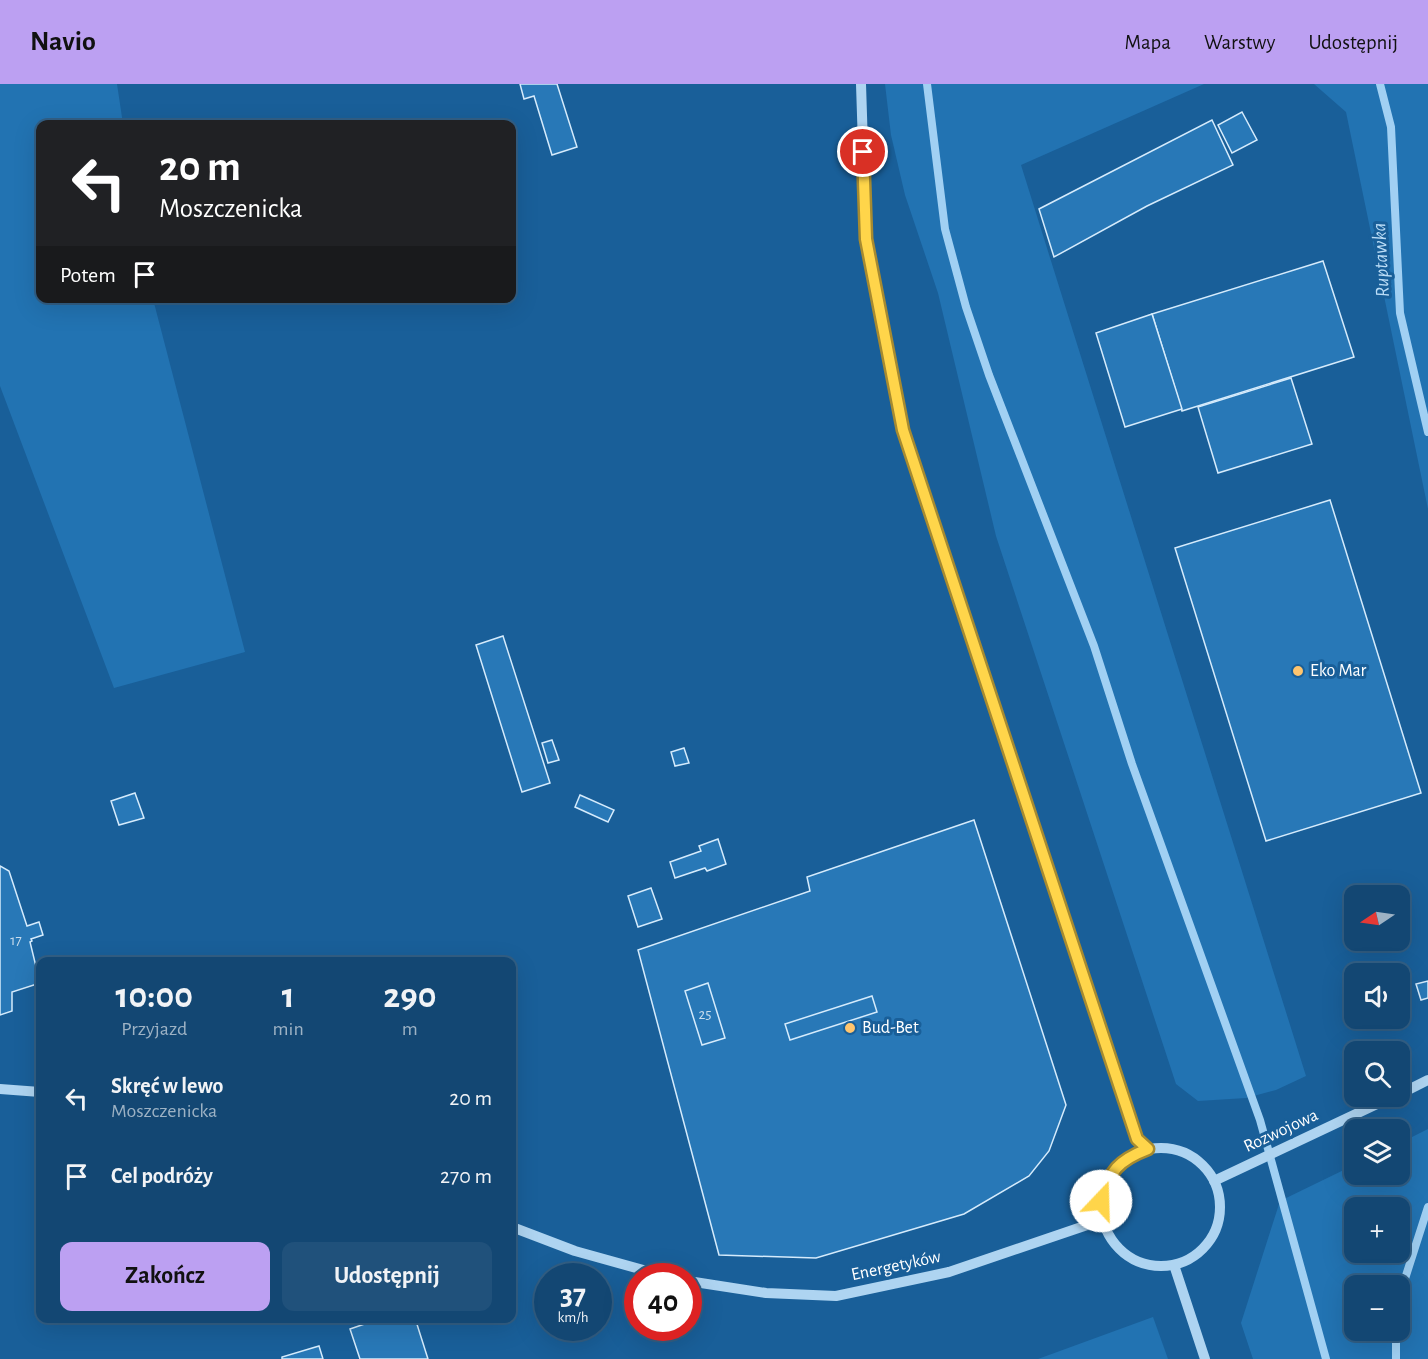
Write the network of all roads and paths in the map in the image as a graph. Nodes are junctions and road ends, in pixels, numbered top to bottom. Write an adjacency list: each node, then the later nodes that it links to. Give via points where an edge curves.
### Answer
1 (861, 84): 7 (street, via 866,239 903,430 1137,1139)
2 (1428, 1080): 4 (street)
3 (0, 1089): 5 (street)
4 (1410, 1089)
5 (36, 1092)
6 (1371, 1107): 8 (street, Rozwojowa)
7 (1148, 1149): 8 (street, via 1168,1148 1186,1154 1203,1165); 9 (street, via 1130,1155 1116,1167 1101,1201)
8 (1214, 1181): 12 (street, via 1220,1198 1214,1233 1190,1259)
9 (1102, 1220): 12 (street, via 1121,1252 1137,1262); 13 (street, Energetyków, via 949,1272 836,1296 766,1293)
10 (516, 1229): 11 (street)
11 (624, 1265)
12 (1173, 1265): 14 (street)
13 (702, 1283)
14 (1205, 1359)

